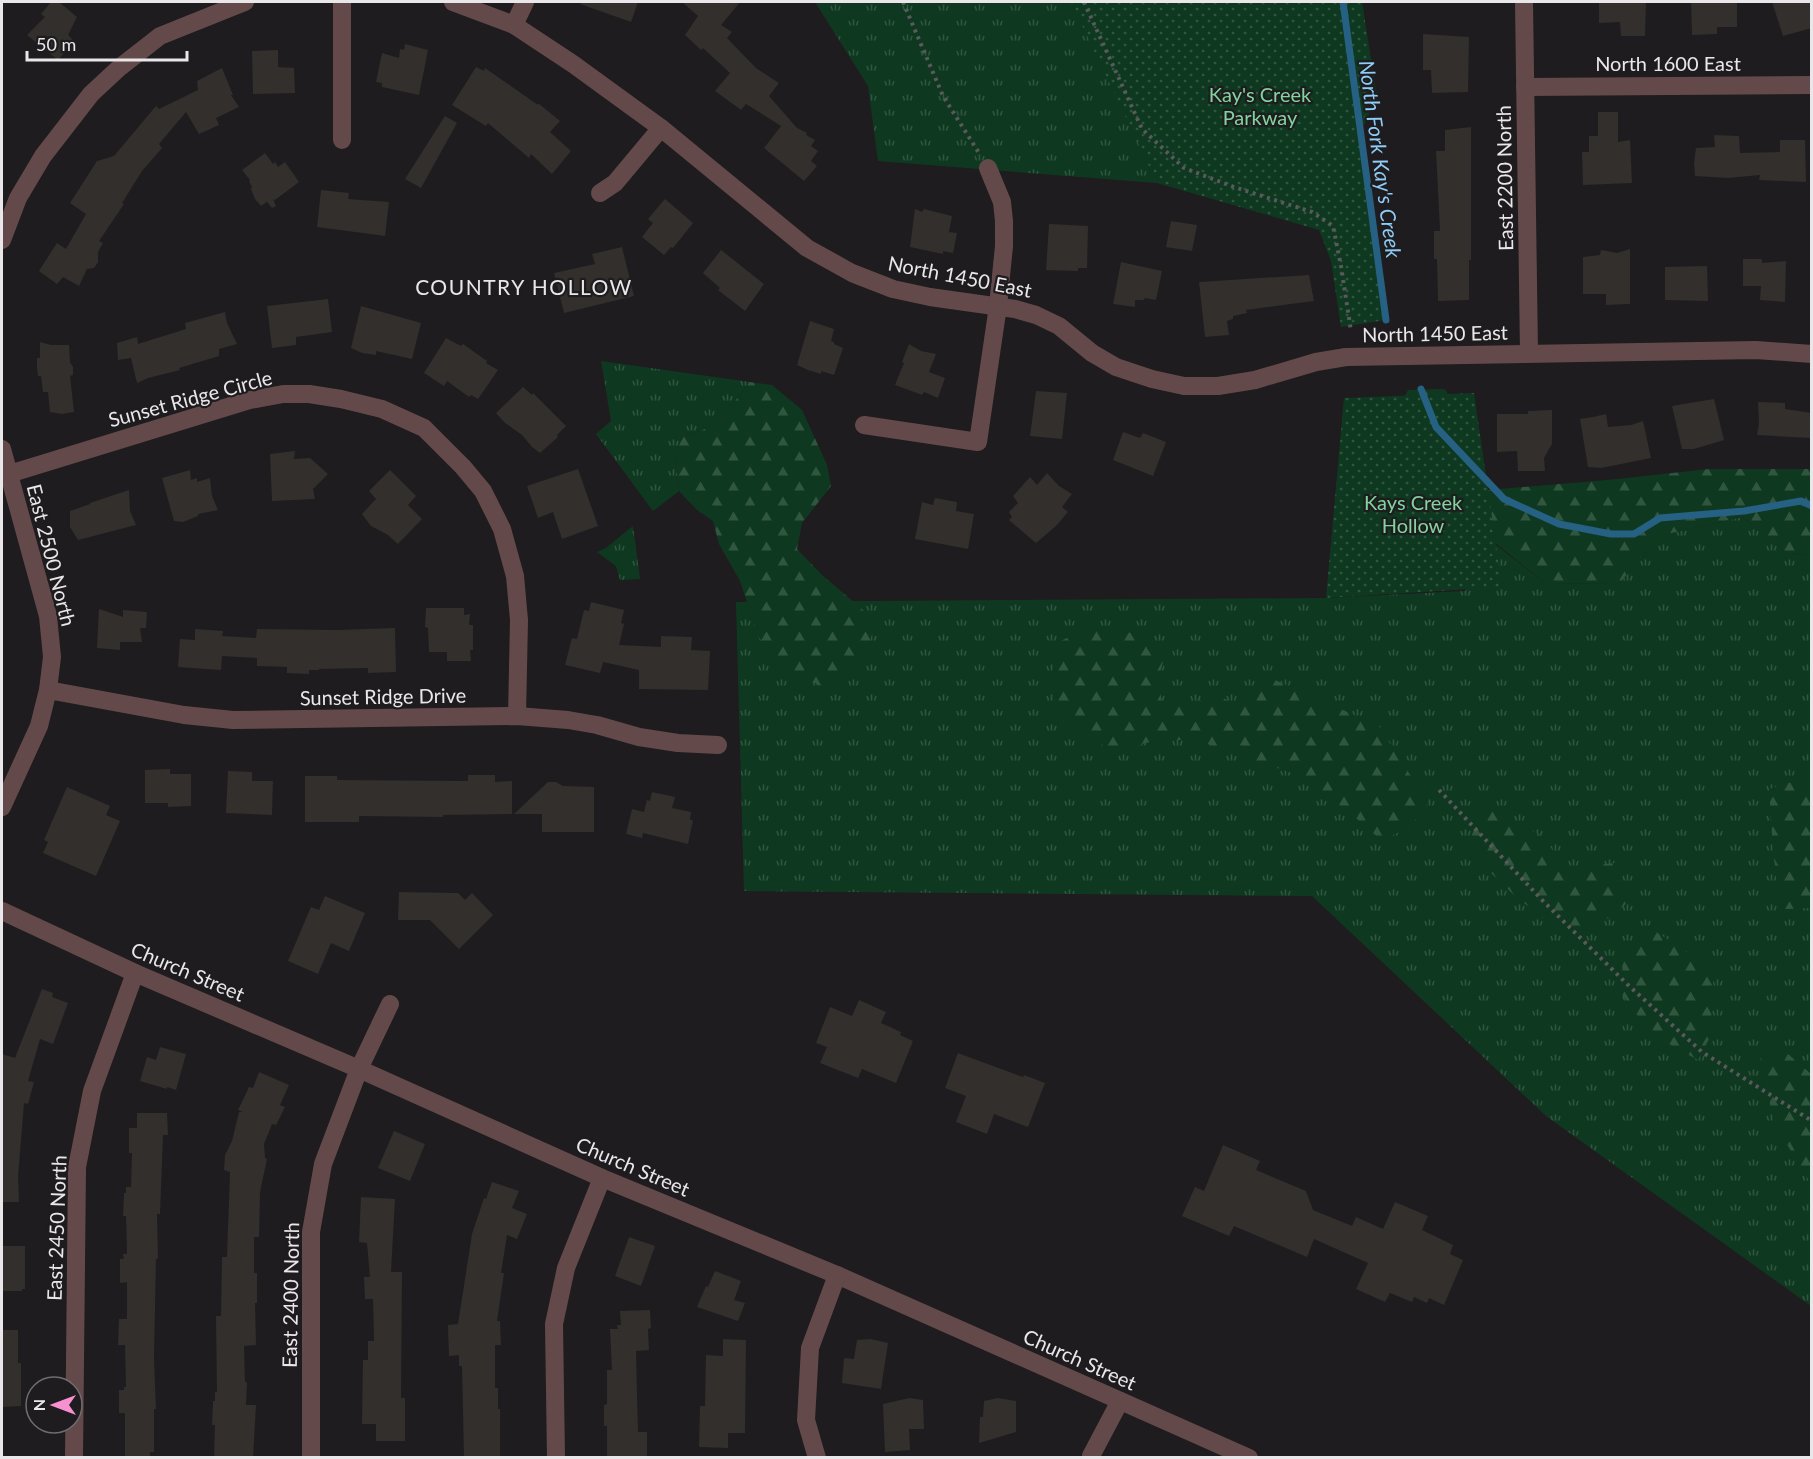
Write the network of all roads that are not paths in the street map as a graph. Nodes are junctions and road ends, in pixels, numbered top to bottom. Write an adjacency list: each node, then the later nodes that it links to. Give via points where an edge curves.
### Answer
1 (245, 2): 13 (street, via 160,36 91,94 43,156 18,198)
2 (342, 2): 10 (street)
3 (453, 2): 6 (street, North 1450 East)
4 (525, 2): 6 (street)
5 (1524, 2): 8 (street, East 2200 North)
6 (514, 24): 9 (street, North 1450 East)
7 (1812, 85): 8 (street, North 1600 East)
8 (1525, 87): 15 (street, East 2200 North)
9 (661, 128): 12 (street, via 615,183); 14 (street, North 1450 East, via 807,248 852,273 893,289)
10 (342, 140)
11 (988, 168): 14 (street, via 1002,202 1004,221)
12 (600, 193)
13 (2, 240)
14 (998, 306): 15 (street, North 1450 East, via 1036,315 1059,326 1116,367 1184,386 1256,380 1346,357); 17 (street, via 978,442)
15 (1529, 353): 16 (street, North 1450 East, via 1756,350)
16 (1812, 354)
17 (864, 425)
18 (2, 449): 19 (street, East 2500 North)
19 (9, 474): 20 (street, East 2500 North, via 48,616 52,657); 21 (street, Sunset Ridge Circle, via 250,400 283,394 341,399 382,409 424,428 483,491 502,529 515,576 519,620)
20 (48, 690): 21 (street, Sunset Ridge Drive, via 232,720); 23 (street, East 2500 North, via 39,726)
21 (517, 716): 22 (street, Sunset Ridge Drive, via 568,720 678,743)
22 (718, 745)
23 (2, 807)
24 (2, 910): 25 (street, Church Street)
25 (135, 973): 27 (street, Church Street); 32 (street, East 2450 North, via 92,1091 77,1167)
26 (390, 1004): 27 (street, East 2400 North)
27 (359, 1069): 28 (street, Church Street); 33 (street, East 2400 North, via 323,1164 311,1232)
28 (602, 1178): 29 (street, Church Street); 34 (street, via 566,1268 554,1324)
29 (837, 1275): 30 (street, Church Street); 35 (street, via 810,1348 806,1420)
30 (1120, 1401): 31 (street); 36 (street, Church Street)
31 (1090, 1456)
32 (74, 1458)
33 (311, 1458)
34 (556, 1458)
35 (817, 1458)
36 (1250, 1458)

